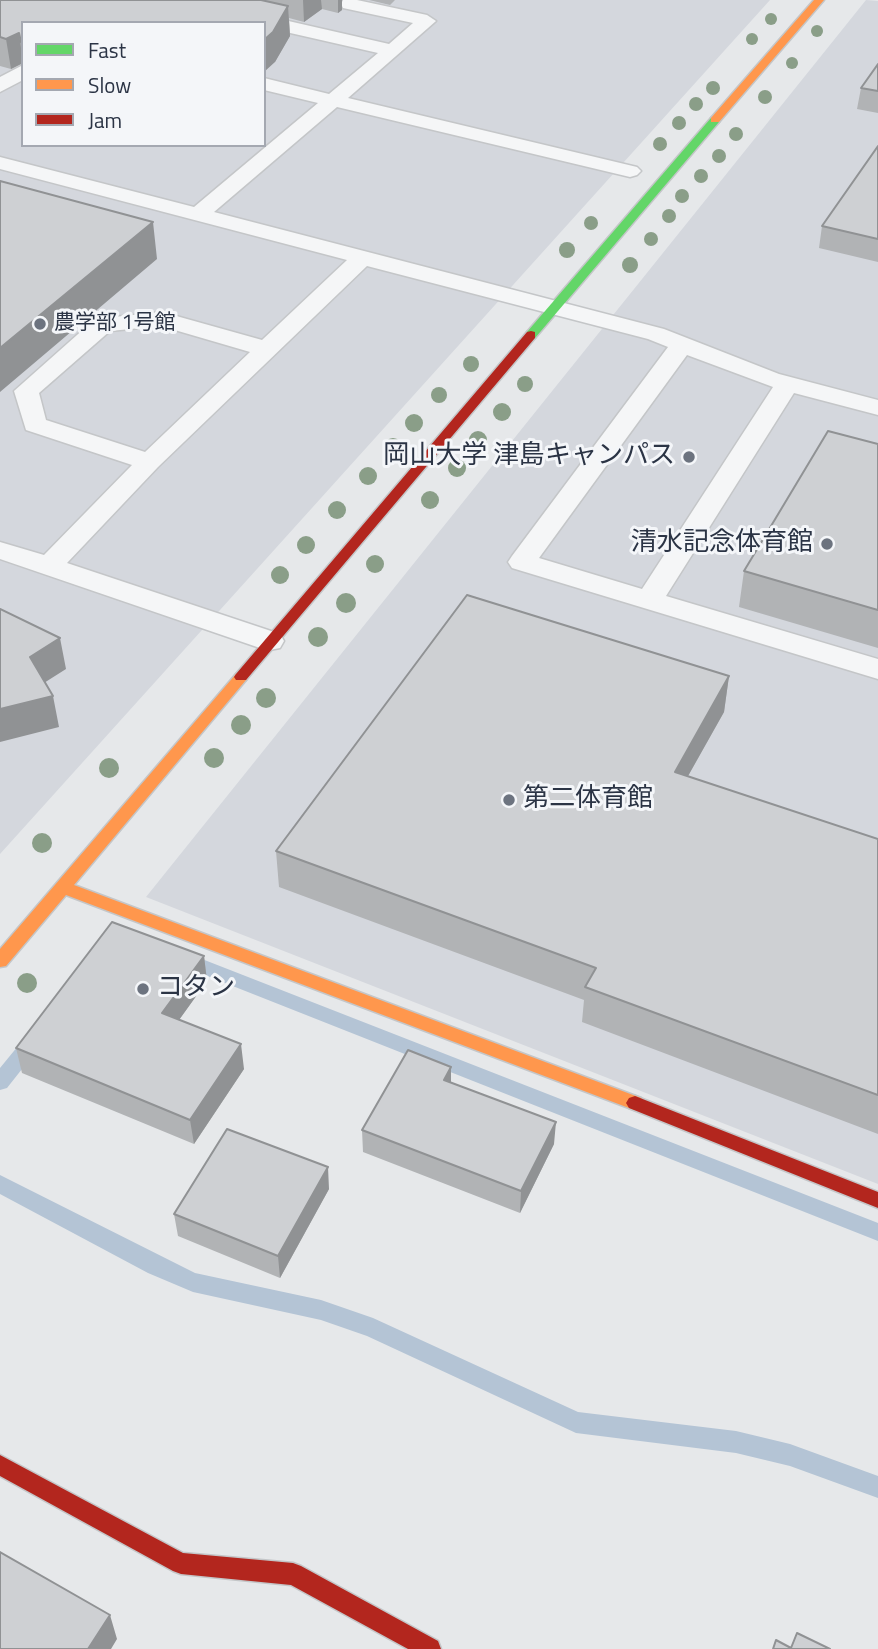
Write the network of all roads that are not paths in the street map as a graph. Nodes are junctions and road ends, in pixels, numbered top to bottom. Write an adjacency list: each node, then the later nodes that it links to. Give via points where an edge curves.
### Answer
1 (819, 0): 15 (street)
2 (350, 4): 6 (lane, via 427,21)
3 (236, 15): 4 (lane)
4 (263, 21)
5 (266, 22): 6 (lane)
6 (391, 50): 10 (lane)
7 (21, 72): 9 (lane)
8 (266, 85): 10 (lane)
9 (0, 86)
10 (332, 102): 12 (lane); 13 (lane)
11 (0, 163): 13 (lane)
12 (631, 171)
13 (198, 215): 14 (lane)
14 (362, 258): 15 (lane); 17 (lane)
15 (554, 308): 16 (lane); 24 (street)
16 (683, 344): 18 (lane); 23 (lane, via 522,562)
17 (266, 349): 20 (lane); 20 (lane, via 162,319 103,324 26,391 35,425)
18 (787, 384): 19 (lane); 23 (lane)
19 (878, 408)
20 (149, 462): 22 (lane)
21 (0, 550): 22 (lane)
22 (48, 566): 24 (lane)
23 (649, 600): 25 (lane)
24 (270, 641): 26 (street)
25 (878, 668)
26 (63, 887): 27 (street); 28 (street, via 560,1073)
27 (0, 961)
28 (878, 1200)
29 (0, 1465): 30 (street, via 181,1563 293,1574)
30 (430, 1649)

